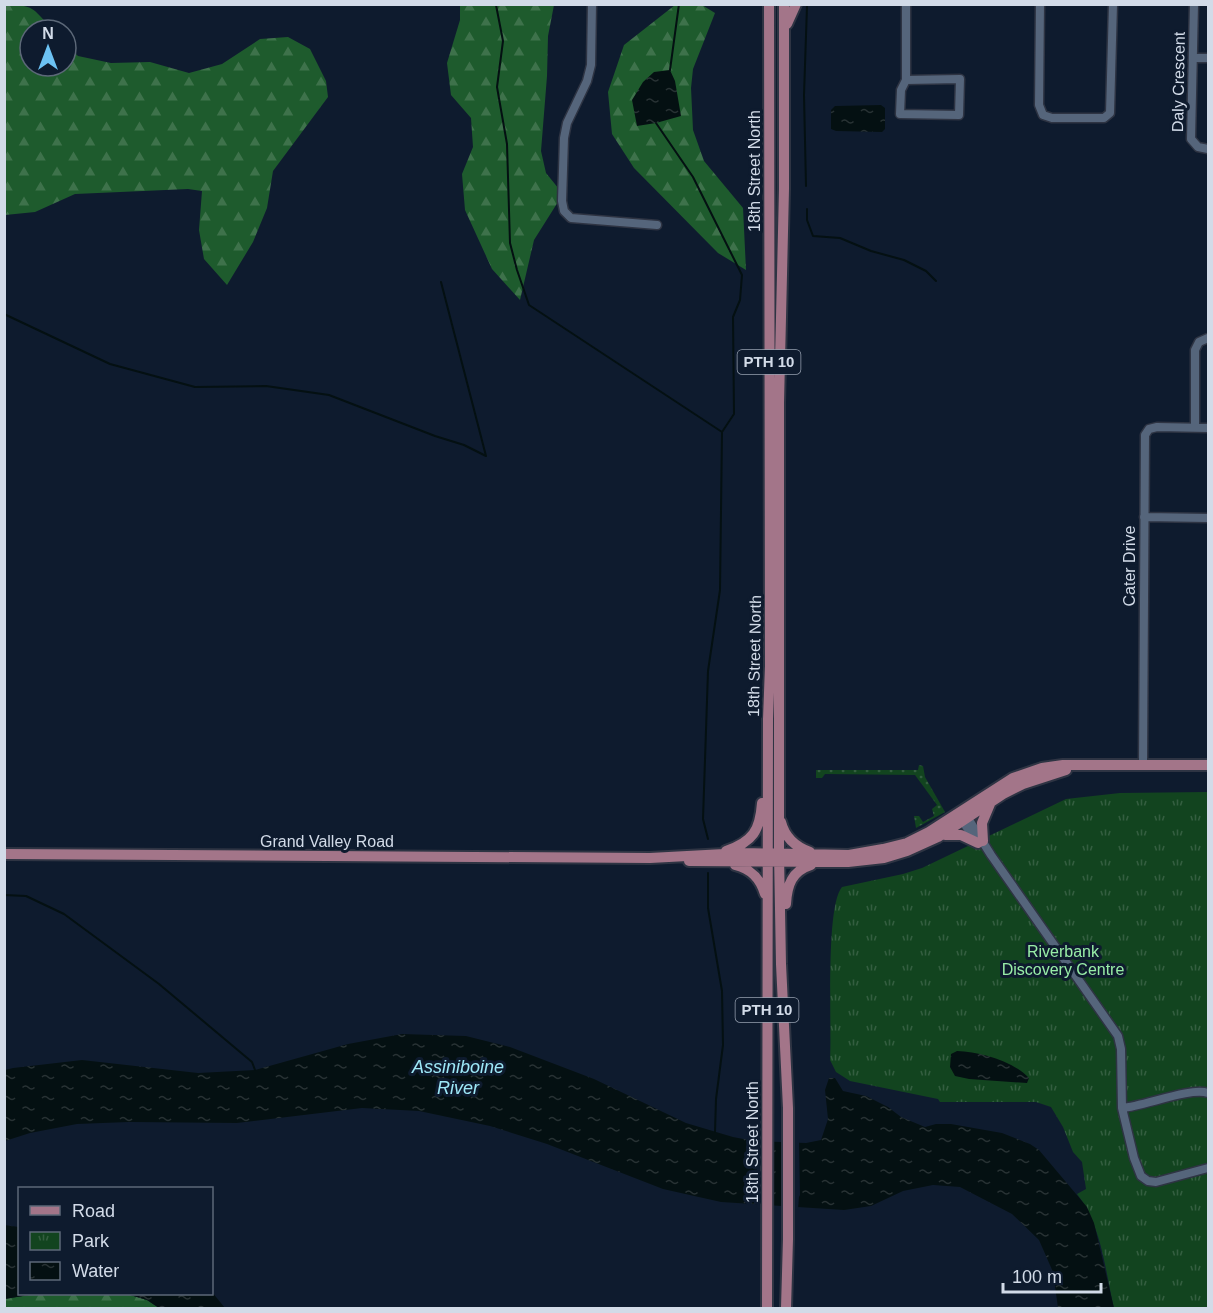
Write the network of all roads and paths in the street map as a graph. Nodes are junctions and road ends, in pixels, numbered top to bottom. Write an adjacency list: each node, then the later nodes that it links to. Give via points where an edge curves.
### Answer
1 (592, 4): 17 (street, via 591,64 564,138 564,211 571,218)
2 (769, 4): 10 (main road, 18th Street North / PTH 10)
3 (784, 4): 9 (main road, 18th Street North / PTH 10)
4 (796, 4): 9 (main road)
5 (906, 4): 13 (street)
6 (1040, 4): 7 (street, via 1041,113 1053,118 1104,118 1110,113)
7 (1113, 4)
8 (1194, 4): 11 (street, Daly Crescent)
9 (784, 45): 10 (street); 16 (main road, 18th Street North / PTH 10)
10 (768, 48): 15 (main road, 18th Street North / PTH 10)
11 (1194, 58): 12 (street); 14 (street, Daly Crescent, via 1191,139 1198,147)
12 (1209, 58)
13 (906, 80): 13 (street, via 960,79 959,115 900,114)
14 (1209, 149)
15 (769, 189): 16 (street); 23 (main road, 18th Street North / PTH 10)
16 (784, 189): 28 (main road, 18th Street North / PTH 10, via 779,403)
17 (657, 225)
18 (1209, 338): 19 (street, via 1199,342 1195,350)
19 (1195, 427): 20 (street, Cater Drive); 21 (street, Cater Drive, via 1156,427 1146,432)
20 (1209, 428)
21 (1144, 517): 22 (street); 25 (street, Cater Drive)
22 (1209, 518)
23 (768, 719): 33 (main road, via 758,827 740,846); 35 (main road, 18th Street North / PTH 10)
24 (1092, 765): 25 (main road); 27 (main road, via 1035,779); 29 (main road, via 1030,771 1005,782)
25 (1143, 765): 26 (main road)
26 (1209, 765)
27 (990, 803): 29 (main road); 31 (main road, via 983,819)
28 (779, 808): 35 (main road, 18th Street North / PTH 10); 36 (main road, via 783,830 797,847)
29 (963, 816): 30 (main road); 31 (street); 36 (main road, via 907,843)
30 (938, 837): 31 (main road, via 961,835); 36 (main road, via 884,858 859,862)
31 (981, 842): 41 (street, via 1118,1036)
32 (4, 854): 34 (main road, Grand Valley Road)
33 (699, 854): 34 (main road, Grand Valley Road); 35 (main road, Grand Valley Road)
34 (650, 858): 37 (main road, Grand Valley Road)
35 (774, 858): 36 (main road); 37 (main road, Grand Valley Road); 38 (main road, 18th Street North / PTH 10); 39 (main road, 18th Street North / PTH 10)
36 (829, 859): 39 (main road, via 802,868 790,882)
37 (717, 862): 38 (main road, via 741,866 754,874 764,891)
38 (768, 912): 43 (main road, 18th Street North / PTH 10)
39 (781, 955): 44 (main road, 18th Street North / PTH 10, via 788,1108)
40 (1209, 1093): 41 (street, via 1198,1091)
41 (1122, 1108): 42 (street, via 1137,1169 1144,1179 1161,1181)
42 (1209, 1168)
43 (767, 1308)
44 (786, 1308)

